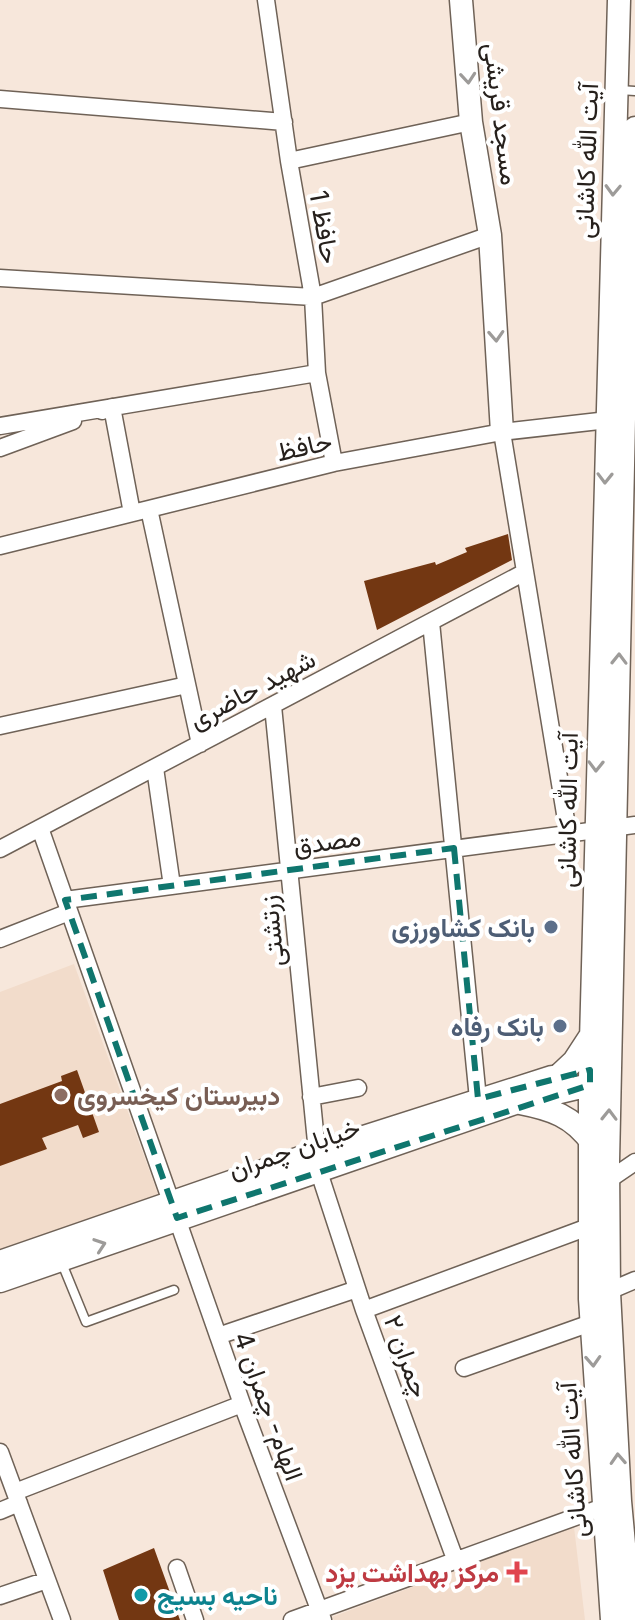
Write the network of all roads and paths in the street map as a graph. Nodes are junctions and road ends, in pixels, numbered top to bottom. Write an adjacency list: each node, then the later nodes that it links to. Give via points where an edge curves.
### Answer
1 (266, 0): 6 (street, حافظ 1)
2 (461, 0): 7 (main road, مسجد قریشی, one-way to 7)
3 (619, 0): 4 (main road, آیت الله کاشانی)
4 (626, 90): 8 (main road, آیت الله کاشانی)
5 (0, 99): 6 (street)
6 (284, 122): 9 (street, حافظ 1)
7 (471, 122): 9 (street); 10 (main road, مسجد قریشی)
8 (629, 144): 13 (main road, آیت الله کاشانی); 16 (main road, آیت الله کاشانی, one-way to 16)
9 (289, 161): 12 (street, حافظ 1)
10 (490, 235): 12 (street); 18 (main road, مسجد قریشی, one-way to 18)
11 (0, 278): 12 (street)
12 (313, 297): 14 (street, حافظ 1)
13 (631, 352): 16 (main road, آیت الله کاشانی)
14 (317, 373): 15 (street); 20 (street, حافظ 1)
15 (112, 407): 17 (street); 19 (street); 21 (street)
16 (615, 419): 18 (street, حافظ); 24 (main road, آیت الله کاشانی)
17 (0, 426)
18 (502, 432): 20 (street, حافظ); 23 (street)
19 (0, 448)
20 (334, 463): 21 (street, حافظ)
21 (141, 511): 22 (street, حافظ); 26 (street)
22 (0, 546)
23 (525, 572): 25 (street, شهید حاضری); 34 (street)
24 (619, 607): 27 (main road, آیت الله کاشانی)
25 (431, 622): 28 (street, شهید حاضری); 35 (street)
26 (187, 685): 29 (street); 30 (street)
27 (617, 702): 32 (main road, آیت الله کاشانی)
28 (273, 706): 30 (street, شهید حاضری); 37 (street, زرتشتی)
29 (0, 726)
30 (200, 744): 31 (street, شهید حاضری)
31 (155, 768): 33 (street, شهید حاضری); 38 (street)
32 (615, 827): 34 (street, مصدق); 41 (main road, آیت الله کاشانی); 42 (main road, آیت الله کاشانی)
33 (40, 828): 36 (street, شهید حاضری); 39 (street, الهام- چمران 4)
34 (568, 832): 35 (street, مصدق)
35 (454, 848): 37 (street, مصدق); 46 (street)
36 (0, 849)
37 (289, 870): 38 (street, مصدق); 45 (street, زرتشتی)
38 (172, 886): 39 (street, مصدق)
39 (67, 906): 40 (street, مصدق); 52 (street, الهام- چمران 4)
40 (0, 939)
41 (590, 1037): 42 (main road, آیت الله کاشانی); 43 (main road)
42 (600, 1075): 43 (main road, خیابان چمران); 47 (main road, خیابان چمران); 48 (main road, آیت الله کاشانی); 51 (main road, آیت الله کاشانی, one-way to 42)
43 (558, 1076): 46 (main road, خیابان چمران)
44 (358, 1088): 45 (street)
45 (311, 1097): 49 (street, زرتشتی)
46 (478, 1099): 49 (main road, خیابان چمران)
47 (518, 1102): 48 (main road, via 554,1110 580,1126); 49 (main road, خیابان چمران)
48 (592, 1143): 51 (main road, آیت الله کاشانی)
49 (317, 1160): 52 (main road, خیابان چمران); 58 (street, چمران ۲)
50 (635, 1162): 51 (street)
51 (599, 1187): 53 (main road, آیت الله کاشانی)
52 (174, 1210): 54 (main road, خیابان چمران, one-way to 52); 55 (main road, خیابان چمران); 62 (street, الهام- چمران 4)
53 (599, 1222): 60 (main road, آیت الله کاشانی); 61 (street)
54 (60, 1260): 57 (main road, خیابان چمران); 59 (lane, via 86,1322)
55 (0, 1262)
56 (635, 1280): 60 (street)
57 (0, 1281)
58 (357, 1289): 61 (street, چمران ۲); 62 (street)
59 (174, 1290)
60 (600, 1307): 63 (street); 67 (main road, آیت الله کاشانی)
61 (364, 1310): 69 (street, چمران ۲)
62 (218, 1336): 64 (street, الهام- چمران 4)
63 (464, 1368)
64 (242, 1404): 66 (street); 74 (street, الهام- چمران 4)
65 (0, 1452): 66 (street)
66 (17, 1498): 68 (street); 72 (street)
67 (611, 1504): 69 (street); 70 (main road, آیت الله کاشانی)
68 (0, 1511)
69 (455, 1559): 74 (street)
70 (622, 1560): 78 (main road, آیت الله کاشانی); 79 (main road, آیت الله کاشانی)
71 (177, 1568): 76 (street)
72 (47, 1580): 73 (street); 75 (street)
73 (0, 1596)
74 (321, 1615): 77 (street)
75 (62, 1620)
76 (195, 1620)
77 (292, 1620)
78 (612, 1620)
79 (631, 1620)

